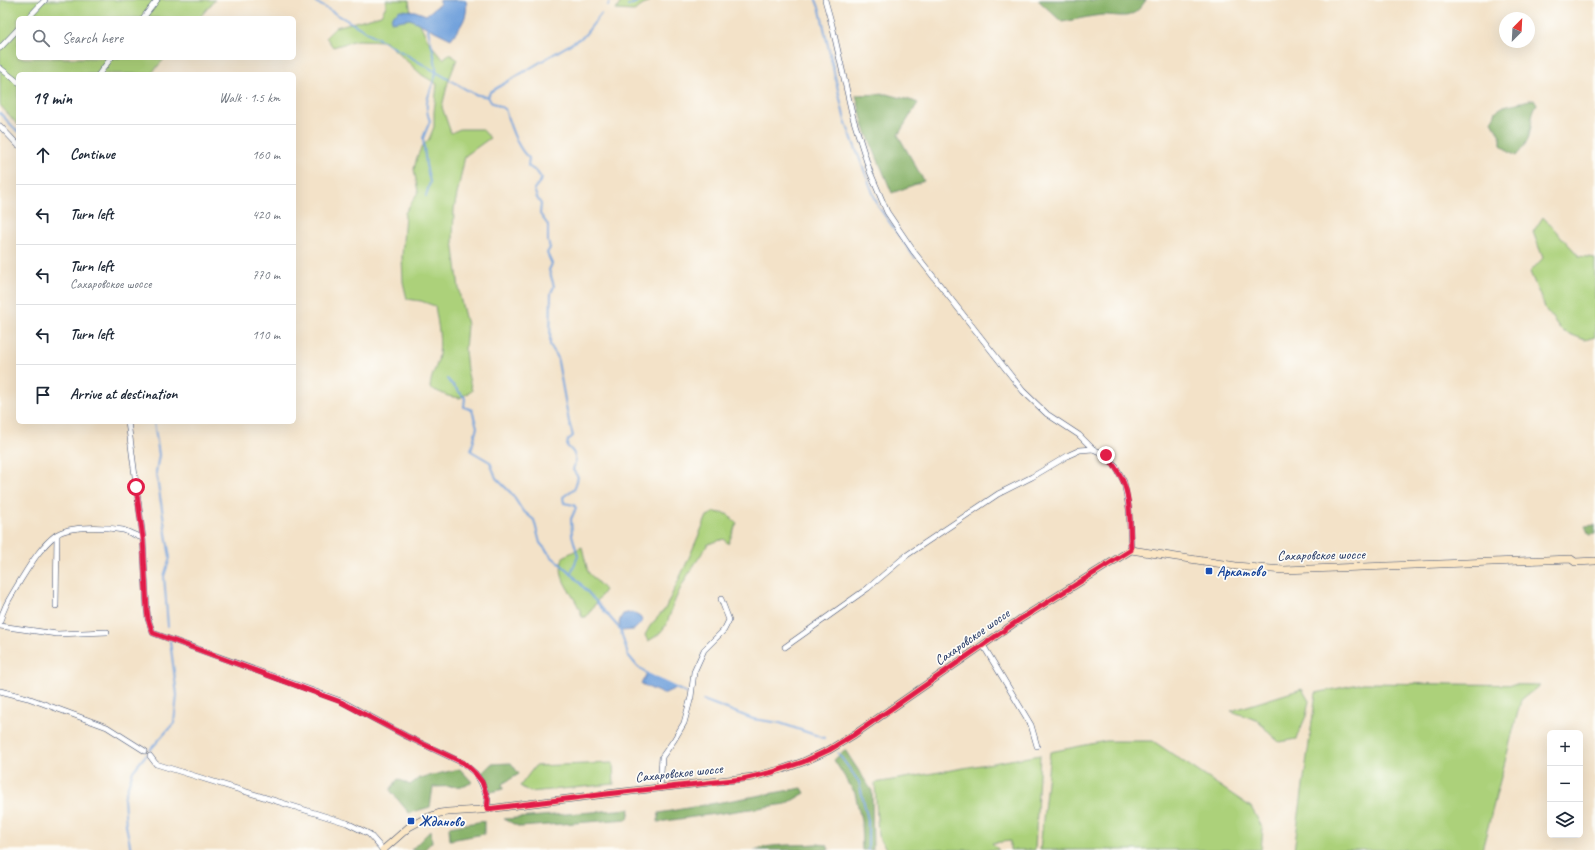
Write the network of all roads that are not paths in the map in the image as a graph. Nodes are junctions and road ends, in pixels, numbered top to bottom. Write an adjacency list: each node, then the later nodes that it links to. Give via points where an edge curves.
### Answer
1 (45, 0): 4 (street)
2 (157, 0): 5 (street)
3 (825, 0): 15 (street, via 853,118 886,212 914,252 1023,391 1047,414 1079,435)
4 (30, 16)
5 (145, 16)
6 (16, 31): 7 (street)
7 (0, 48)
8 (110, 60): 10 (street)
9 (0, 68): 11 (street)
10 (100, 72)
11 (16, 80)
12 (0, 126): 13 (street)
13 (16, 143)
14 (128, 424): 17 (street)
15 (1093, 449): 18 (street, via 1106,455 1124,482 1129,509); 26 (street, via 1080,450 1069,455 998,494 907,555 868,588)
16 (57, 535): 17 (street, via 69,529 106,528); 21 (street); 22 (street, via 44,545 25,574 2,612)
17 (143, 538): 32 (street, via 147,610 153,633 341,702 464,763 482,782 488,799)
18 (1131, 550): 19 (main road, Сахаровское шоссе, via 1236,566 1284,570 1570,559 1575,562); 25 (main road, Сахаровское шоссе)
19 (1595, 561)
20 (721, 599): 31 (street, via 729,620 724,630 704,650 694,672 684,723 662,757)
21 (56, 606)
22 (0, 622)
23 (0, 626): 24 (street, via 57,634)
24 (107, 632)
25 (983, 645): 28 (street, via 1031,725); 31 (main road, Сахаровское шоссе, via 855,734 813,758 783,770 748,778)
26 (785, 647)
27 (0, 691): 29 (street, via 28,698 107,727)
28 (1037, 746)
29 (145, 751)
30 (150, 756): 33 (street, via 156,764 347,823 369,834)
31 (660, 788): 32 (main road, Сахаровское шоссе)
32 (487, 809): 33 (main road, Сахаровское шоссе, via 448,812 428,817 402,832)
33 (383, 850)

